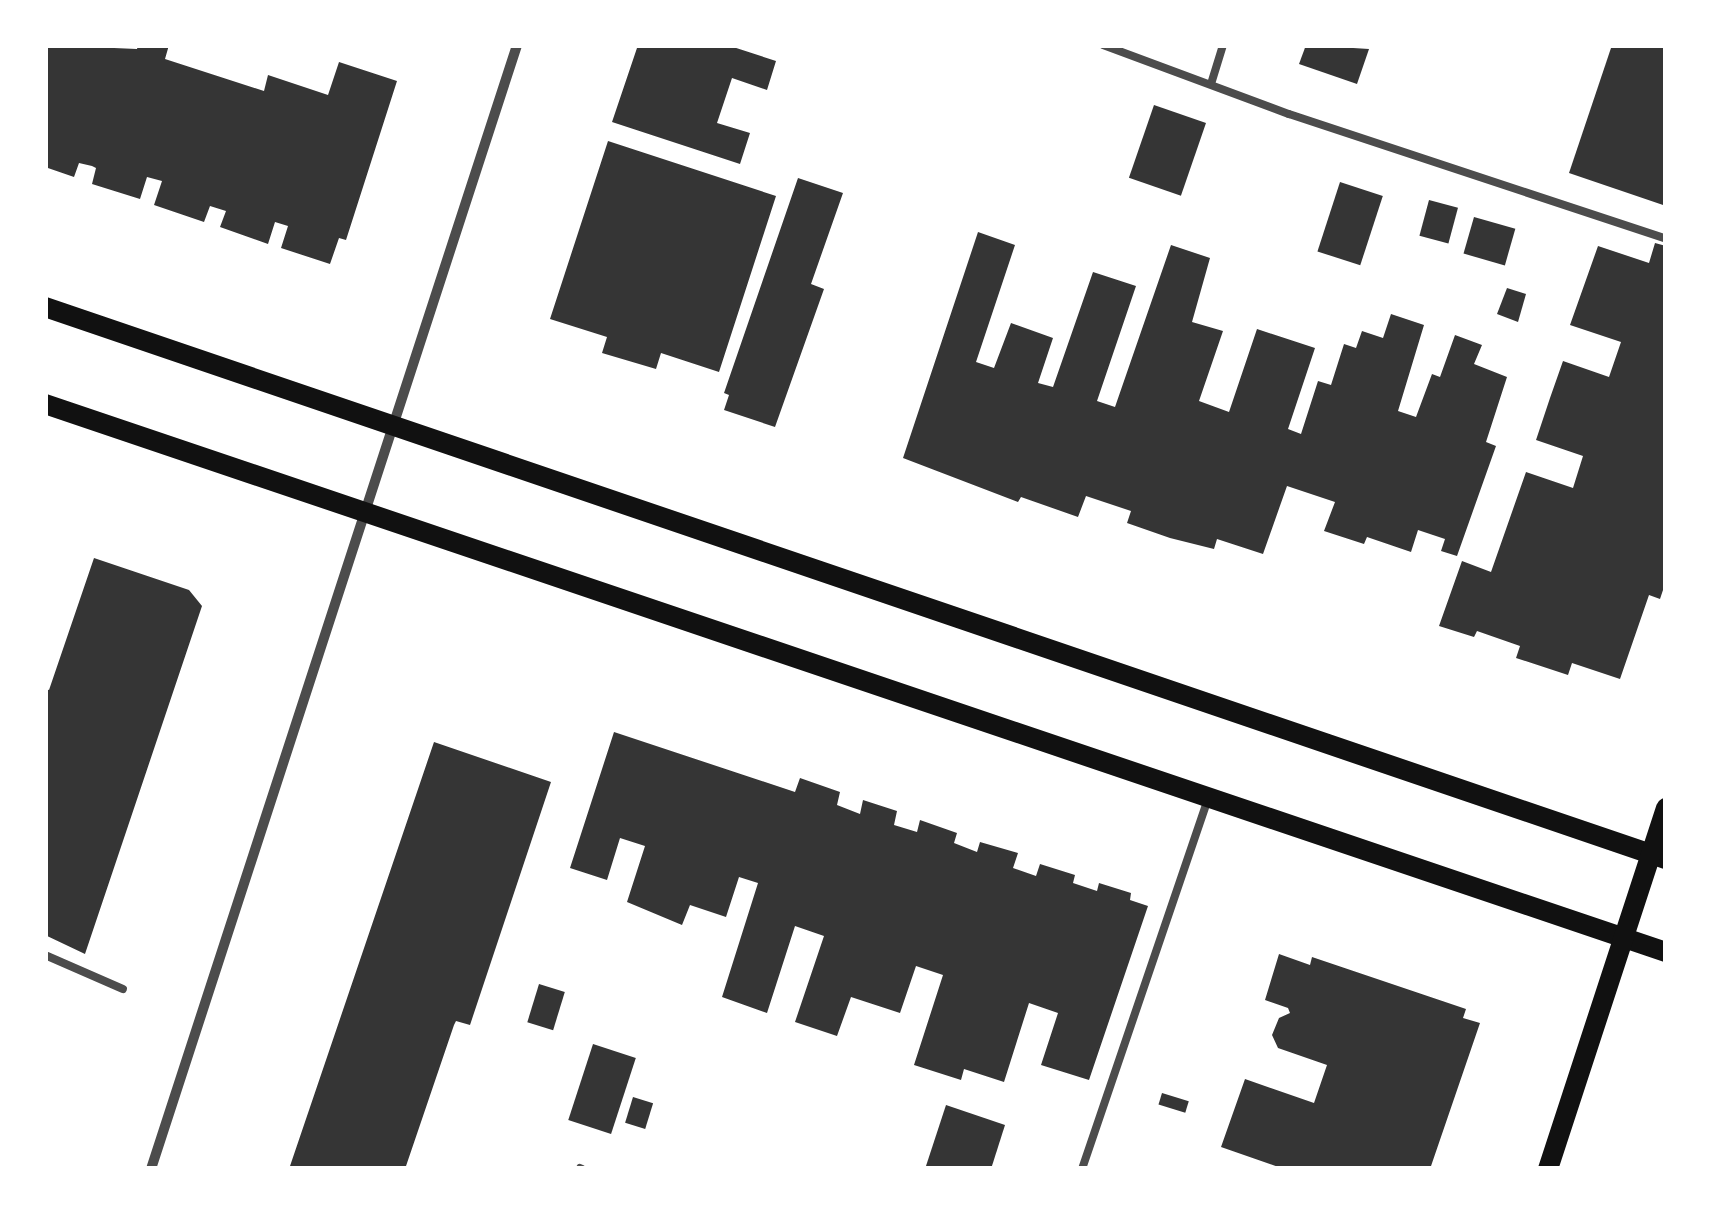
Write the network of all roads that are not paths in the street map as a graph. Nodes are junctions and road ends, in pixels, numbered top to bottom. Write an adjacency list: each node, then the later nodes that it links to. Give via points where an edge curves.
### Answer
1 (517, 45): 8 (street)
2 (1103, 45): 4 (lane)
3 (1223, 45): 4 (lane)
4 (1211, 84): 5 (lane)
5 (1666, 239)
6 (45, 308): 8 (main road)
7 (45, 404): 9 (main road)
8 (393, 425): 9 (street); 12 (main road)
9 (364, 513): 10 (main road); 17 (street)
10 (1208, 798): 13 (main road); 18 (lane)
11 (1666, 808): 12 (main road)
12 (1658, 856): 13 (main road)
13 (1622, 937): 14 (main road); 19 (main road)
14 (1666, 952)
15 (45, 955): 16 (lane)
16 (123, 989)
17 (151, 1169)
18 (1082, 1169)
19 (1548, 1169)

